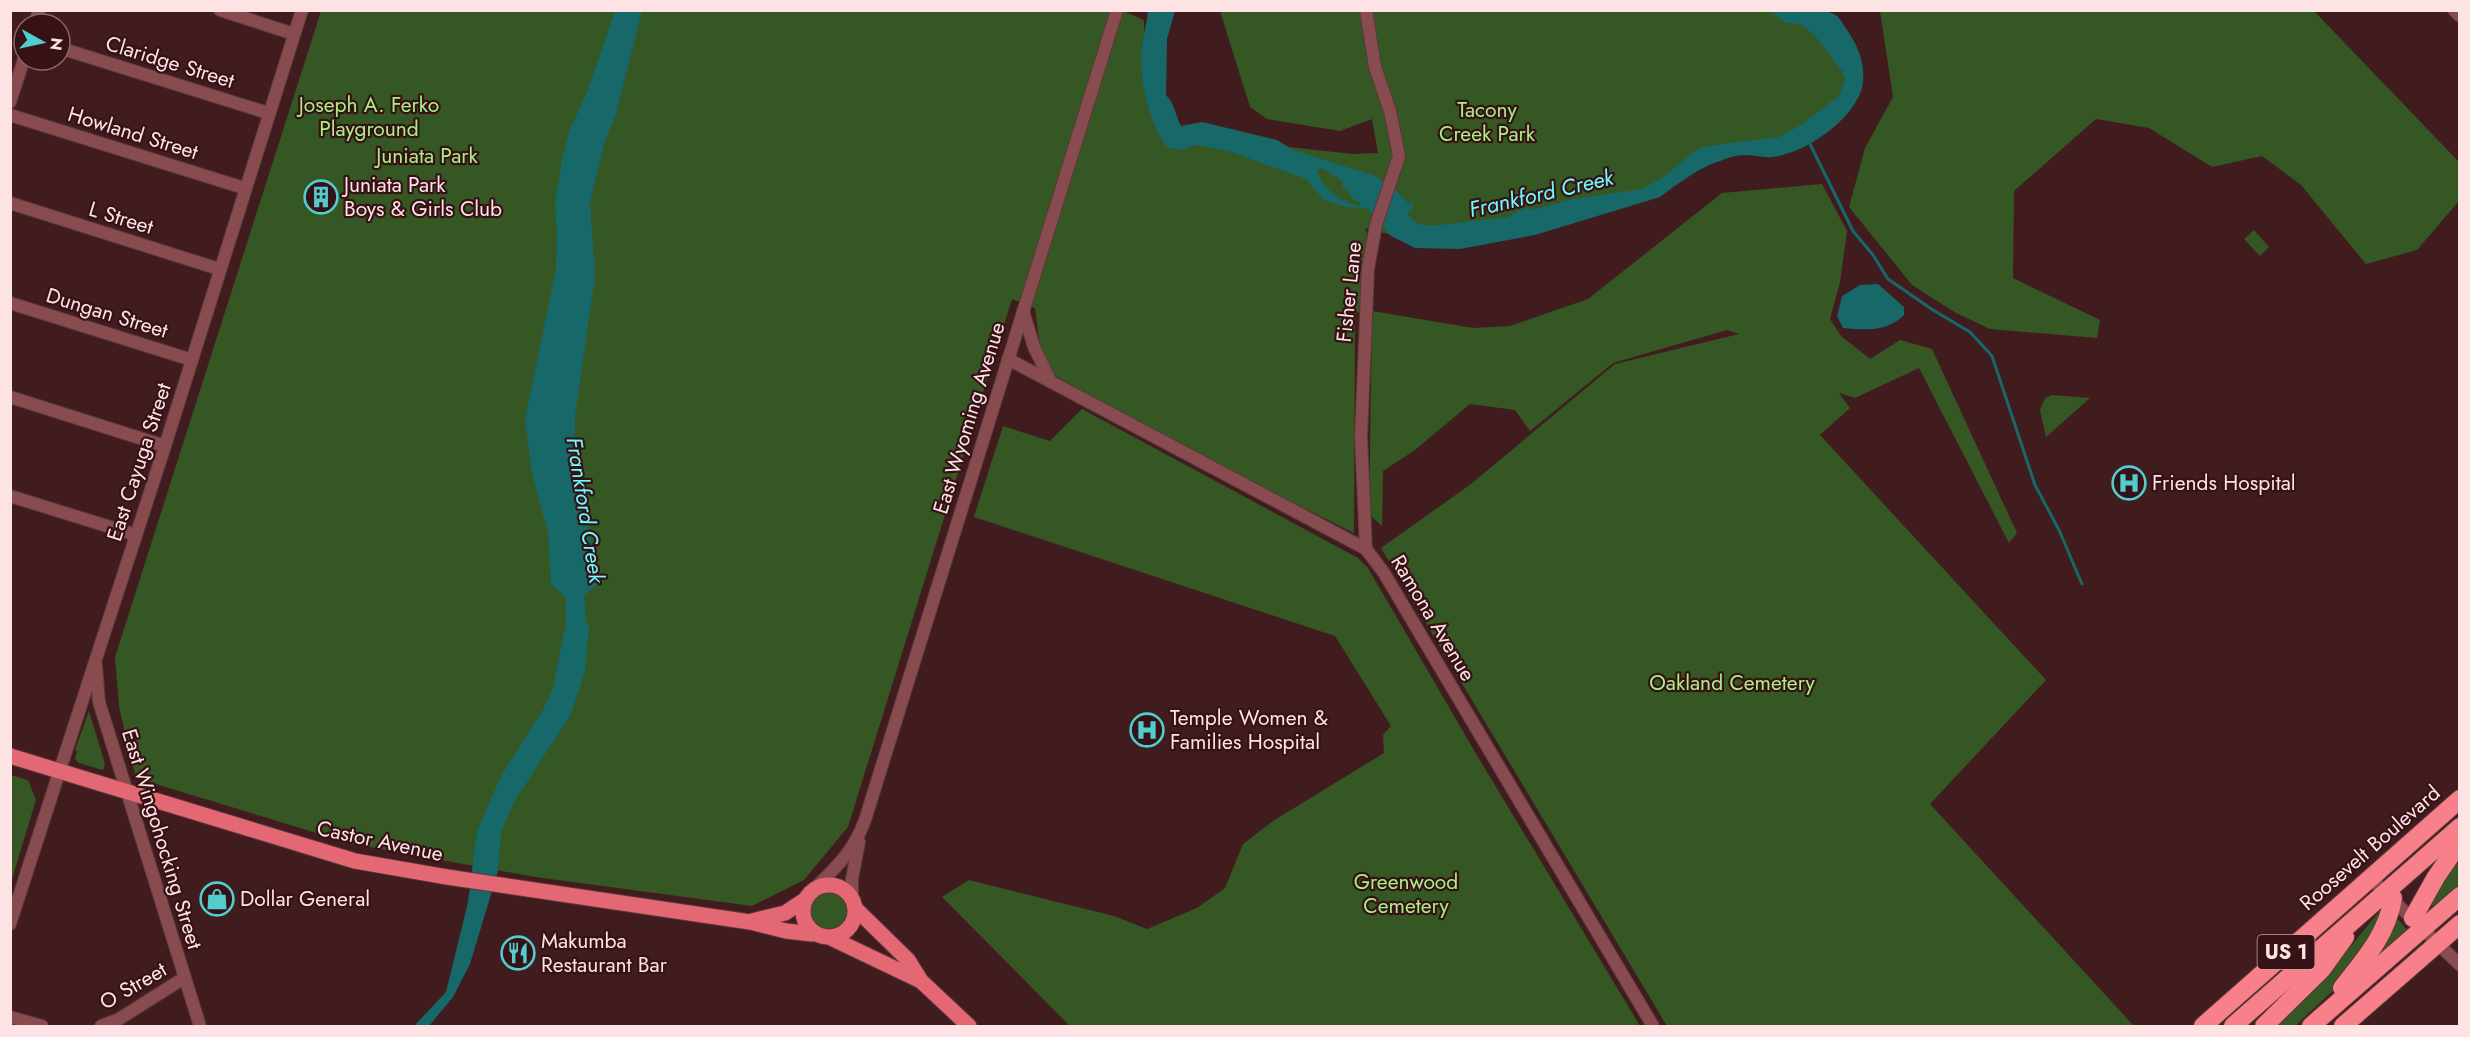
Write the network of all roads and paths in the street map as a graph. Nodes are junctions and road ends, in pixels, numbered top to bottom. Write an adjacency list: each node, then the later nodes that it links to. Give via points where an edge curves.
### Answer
1 (220, 10): 7 (street)
2 (302, 10): 7 (street, East Cayuga Street)
3 (1366, 10): 25 (street, Fisher Lane, via 1375,67 1399,156 1376,225 1368,269 1361,437)
4 (2454, 10): 6 (street)
5 (1116, 13): 17 (street, East Wyoming Avenue)
6 (2460, 16)
7 (294, 34): 11 (street, East Cayuga Street)
8 (72, 52): 11 (street, Claridge Street)
9 (14, 75): 10 (street)
10 (10, 102)
11 (268, 113): 13 (street, East Cayuga Street)
12 (10, 116): 13 (street, Howland Street)
13 (244, 188): 15 (street, East Cayuga Street)
14 (10, 203): 15 (street, L Street)
15 (219, 269): 19 (street, East Cayuga Street)
16 (10, 303): 19 (street, Dungan Street)
17 (1023, 311): 18 (street, East Wyoming Avenue); 20 (street, via 1034,347)
18 (1008, 359): 20 (street, Ramona Avenue); 32 (street, East Wyoming Avenue)
19 (192, 360): 22 (street, East Cayuga Street)
20 (1051, 381): 25 (street, Ramona Avenue)
21 (10, 397): 22 (street)
22 (165, 446): 24 (street, East Cayuga Street)
23 (10, 496): 24 (street)
24 (136, 535): 26 (street, East Cayuga Street)
25 (1366, 549): 56 (street, Ramona Avenue, via 1384,573)
26 (96, 661): 28 (street, East Cayuga Street); 29 (street, East Wingohocking Street, via 99,702)
27 (10, 756): 28 (main road, Castor Avenue)
28 (59, 771): 29 (main road, Castor Avenue); 43 (street, East Cayuga Street)
29 (127, 792): 41 (main road, Castor Avenue, via 355,861); 49 (street, East Wingohocking Street)
30 (2460, 799): 34 (highway, Roosevelt Boulevard / US 1)
31 (2460, 827): 36 (highway, Roosevelt Boulevard / US 1)
32 (859, 838): 35 (street, East Wyoming Avenue, via 843,861); 39 (street, East Wyoming Avenue, via 852,879)
33 (2460, 842): 42 (highway, via 2436,877)
34 (2370, 878): 36 (street); 57 (highway, Roosevelt Boulevard / US 1)
35 (817, 886): 38 (main road); 39 (main road, via 841,887)
36 (2390, 895): 40 (highway, Roosevelt Boulevard / US 1); 42 (street); 60 (highway, via 2386,925 2374,946)
37 (2460, 896): 42 (highway)
38 (806, 899): 41 (main road, Castor Avenue, via 785,913); 45 (main road, via 803,917)
39 (853, 903): 46 (main road, via 851,925); 50 (main road, via 908,960)
40 (2362, 913): 58 (highway, Roosevelt Boulevard / US 1); 59 (highway, via 2322,969)
41 (750, 922): 45 (main road, Castor Avenue)
42 (2418, 923): 47 (street); 60 (highway)
43 (10, 924)
44 (2460, 924): 47 (highway)
45 (812, 934): 46 (main road)
46 (831, 938): 50 (main road)
47 (2438, 943): 48 (street); 61 (highway)
48 (2460, 965)
49 (184, 978): 53 (street, O Street); 54 (street, East Wingohocking Street)
50 (921, 981): 55 (main road)
51 (10, 1017): 52 (street)
52 (42, 1026)
53 (101, 1026)
54 (200, 1026)
55 (969, 1026)
56 (1653, 1026)
57 (2203, 1026)
58 (2233, 1026)
59 (2264, 1026)
60 (2311, 1026)
61 (2343, 1026)

